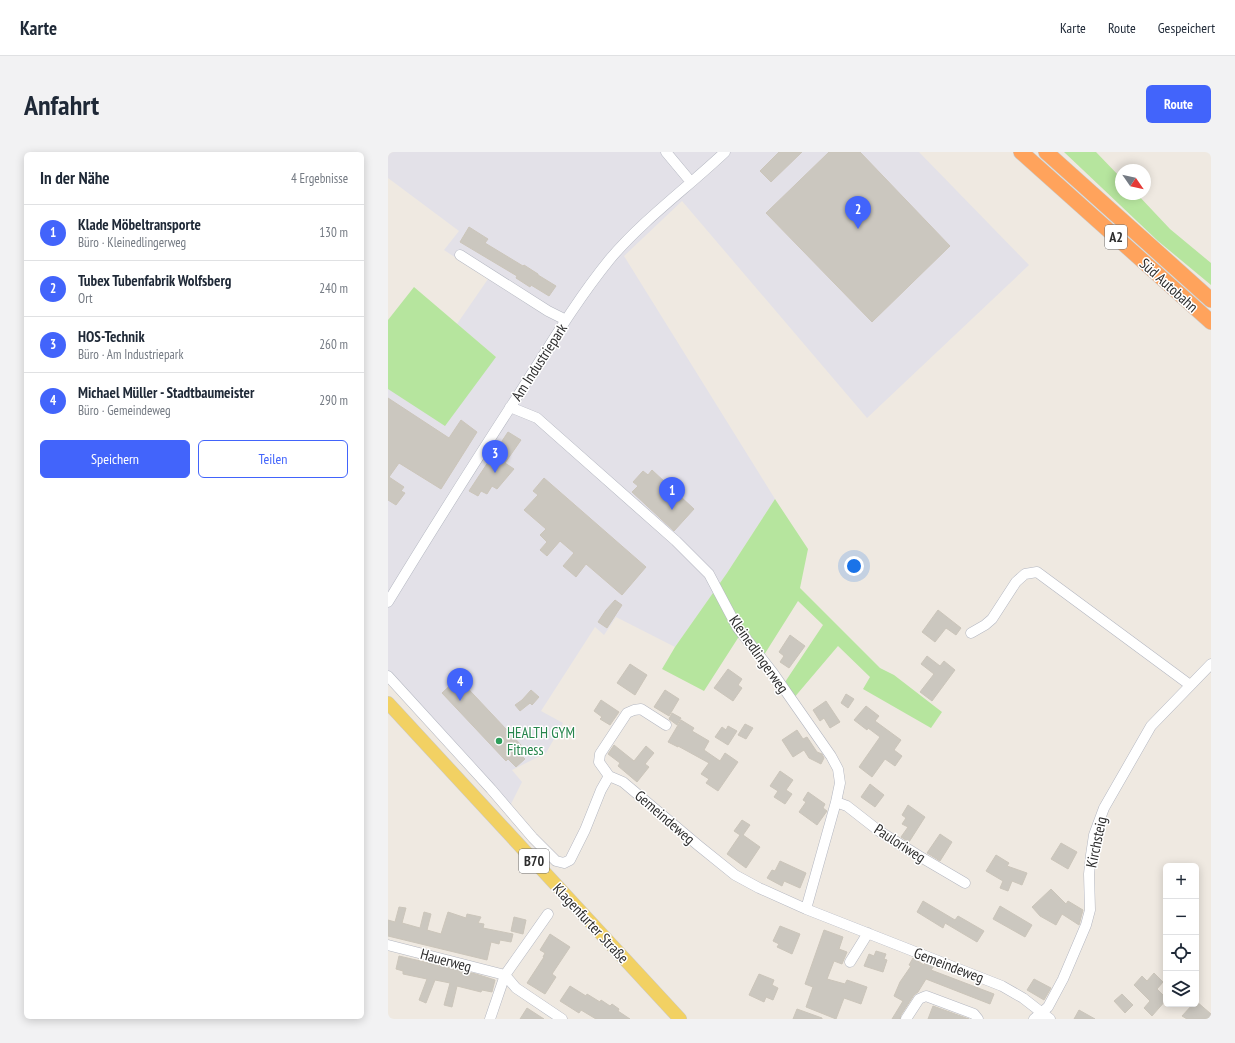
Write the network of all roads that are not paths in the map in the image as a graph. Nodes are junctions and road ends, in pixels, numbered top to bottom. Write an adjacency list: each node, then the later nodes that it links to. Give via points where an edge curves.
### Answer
1 (666, 152): 5 (street)
2 (725, 152): 5 (street, Am Industriepark)
3 (1021, 152): 9 (highway, Süd Autobahn / A2)
4 (1046, 152): 7 (highway, Süd Autobahn / A2)
5 (691, 182): 8 (street, Am Industriepark, via 636,231 610,259)
6 (460, 254): 8 (street)
7 (1211, 300)
8 (566, 320): 10 (street, Am Industriepark)
9 (1211, 322)
10 (510, 408): 11 (street, Am Industriepark); 19 (street, Kleinedlingerweg, via 537,418 676,541 709,574 737,627 832,756 838,769 840,783)
11 (388, 602)
12 (971, 633): 15 (street, via 992,619 1016,582 1025,574 1037,572)
13 (1211, 664): 15 (street, Kirchsteig)
14 (388, 676): 18 (street, via 556,861 564,863 570,860)
15 (1190, 685): 27 (street, Kirchsteig, via 1151,726 1104,808 1094,834 1089,874 1090,910 1086,925 1063,979 1048,1007)
16 (388, 703): 30 (main road, Klagenfurter Straße / B70)
17 (666, 724): 18 (street, via 641,709 627,713 600,754 600,762)
18 (609, 776): 21 (street, Gemeindeweg, via 623,782 735,875)
19 (836, 802): 20 (street, Pauloriweg, via 847,806 879,831); 21 (street, Kleinedlingerweg)
20 (965, 883)
21 (806, 909): 23 (street, Gemeindeweg)
22 (548, 914): 26 (street)
23 (868, 933): 25 (street); 27 (street, Gemeindeweg, via 1002,986 1023,998)
24 (388, 945): 26 (street, Hauerweg)
25 (850, 962)
26 (505, 975): 28 (street); 29 (street, via 516,988)
27 (1038, 1016): 33 (street, Gemeindeweg)
28 (490, 1019)
29 (562, 1019)
30 (680, 1019)
31 (906, 1019): 32 (street, via 919,999 926,996 974,1014)
32 (978, 1019)
33 (1050, 1019)

